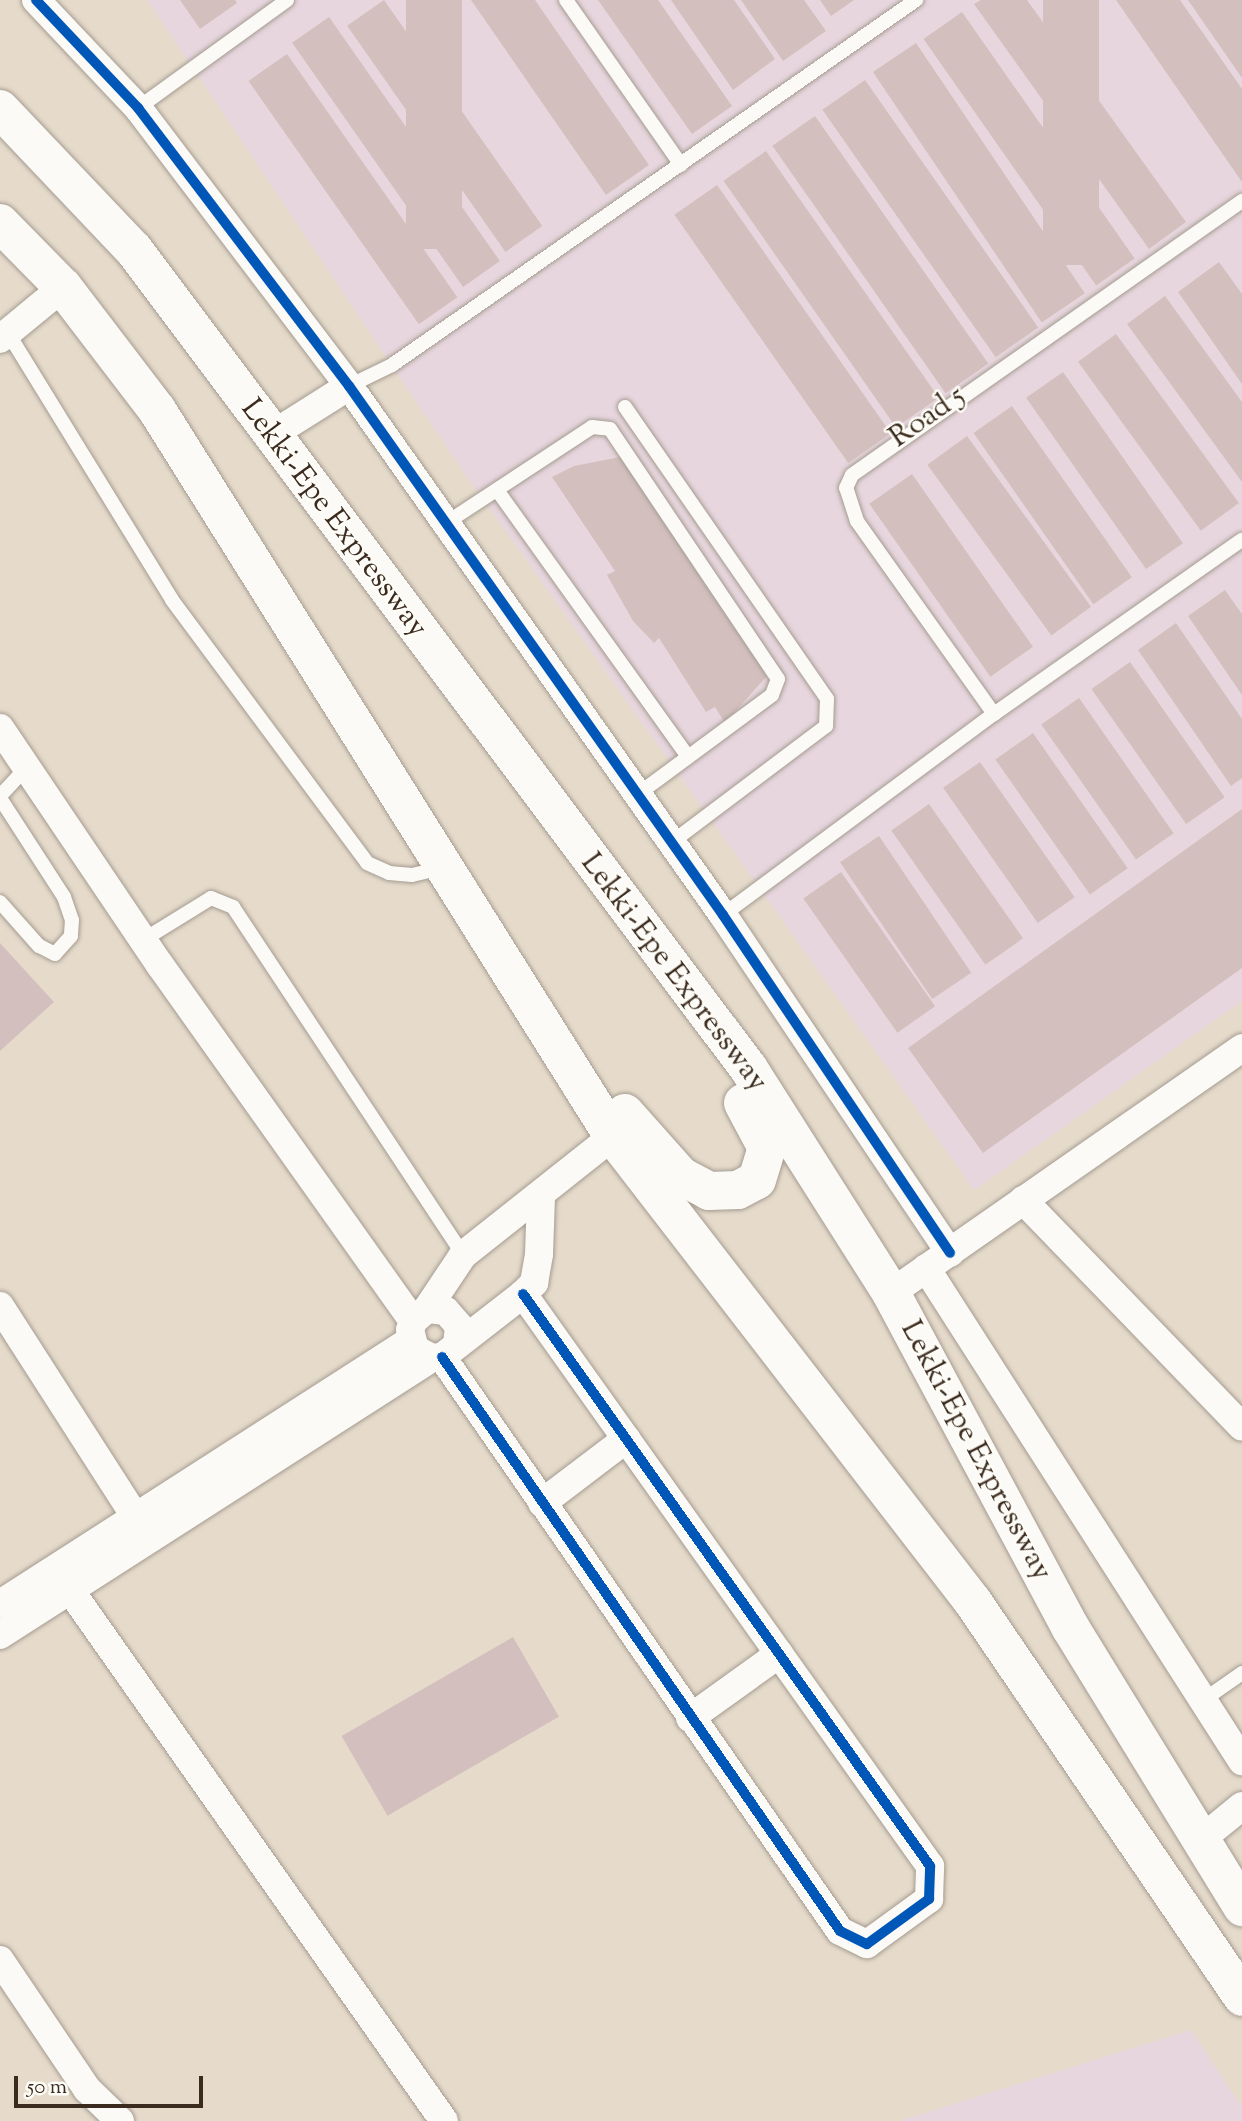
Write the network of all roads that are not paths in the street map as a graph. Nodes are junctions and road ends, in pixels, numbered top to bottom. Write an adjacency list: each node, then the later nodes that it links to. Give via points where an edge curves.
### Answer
1 (36, 0): 5 (street)
2 (287, 0): 5 (lane)
3 (566, 0): 7 (lane)
4 (916, 0): 7 (lane)
5 (138, 108): 12 (street)
6 (0, 109): 14 (highway, Lekki-Epe Expressway, via 134,250)
7 (681, 165): 12 (lane, via 393,365)
8 (1242, 201): 19 (lane, Road 5, via 852,475 846,488 857,521)
9 (0, 223): 10 (highway)
10 (63, 287): 11 (street); 18 (highway, via 157,410)
11 (4, 336): 27 (lane, via 172,600 367,863 389,873 412,875)
12 (349, 386): 14 (street); 16 (street)
13 (625, 407): 26 (lane, via 827,699 826,726)
14 (270, 436): 28 (highway, Lekki-Epe Expressway)
15 (497, 490): 16 (lane); 21 (lane); 21 (lane, via 592,427 610,429 778,679 772,695)
16 (446, 523): 23 (street)
17 (1242, 540): 19 (lane)
18 (303, 641): 27 (highway); 28 (highway, via 366,692 620,1107 681,1176 709,1191 738,1190 757,1180 767,1148 755,1119 643,959)
19 (994, 714): 30 (lane)
20 (0, 728): 22 (street)
21 (688, 757): 23 (lane)
22 (27, 767): 24 (lane); 31 (street)
23 (637, 795): 26 (street)
24 (0, 797): 25 (lane)
25 (0, 805): 29 (lane, via 51,873 72,920 71,936 55,954 39,946)
26 (671, 843): 30 (street)
27 (445, 867): 33 (highway)
28 (614, 894): 39 (highway, Lekki-Epe Expressway, via 749,1069)
29 (0, 902)
30 (723, 915): 36 (street)
31 (143, 940): 37 (lane, via 211,898 233,906); 42 (street)
32 (1242, 1048): 35 (street)
33 (613, 1136): 34 (street); 60 (highway, via 973,1602)
34 (541, 1196): 37 (street); 40 (street, via 540,1254 534,1283)
35 (1023, 1200): 36 (street); 44 (street)
36 (950, 1253): 38 (street)
37 (463, 1255): 42 (street)
38 (926, 1268): 39 (street); 53 (street)
39 (891, 1293): 57 (highway, Lekki-Epe Expressway, via 1070,1627)
40 (523, 1294): 43 (street); 45 (street)
41 (0, 1306): 47 (street)
42 (417, 1323): 43 (street, via 415,1349); 43 (street, via 446,1311 454,1317 458,1326); 47 (street)
43 (444, 1353): 46 (street); 48 (street)
44 (1242, 1427)
45 (626, 1440): 46 (street); 51 (street)
46 (542, 1503): 54 (street)
47 (134, 1516): 49 (street)
48 (70, 1590): 50 (street); 62 (street)
49 (0, 1604)
50 (0, 1634)
51 (779, 1654): 54 (street); 54 (street, via 930,1866 929,1899 867,1944 840,1931)
52 (1242, 1674): 53 (lane)
53 (1202, 1701): 55 (street)
54 (690, 1718)
55 (1242, 1761)
56 (1242, 1806): 57 (street)
57 (1198, 1842): 58 (highway, Lekki-Epe Expressway)
58 (1242, 1907)
59 (0, 1960): 61 (street, via 87,2089)
60 (1242, 1997)
61 (120, 2121)
62 (444, 2121)

